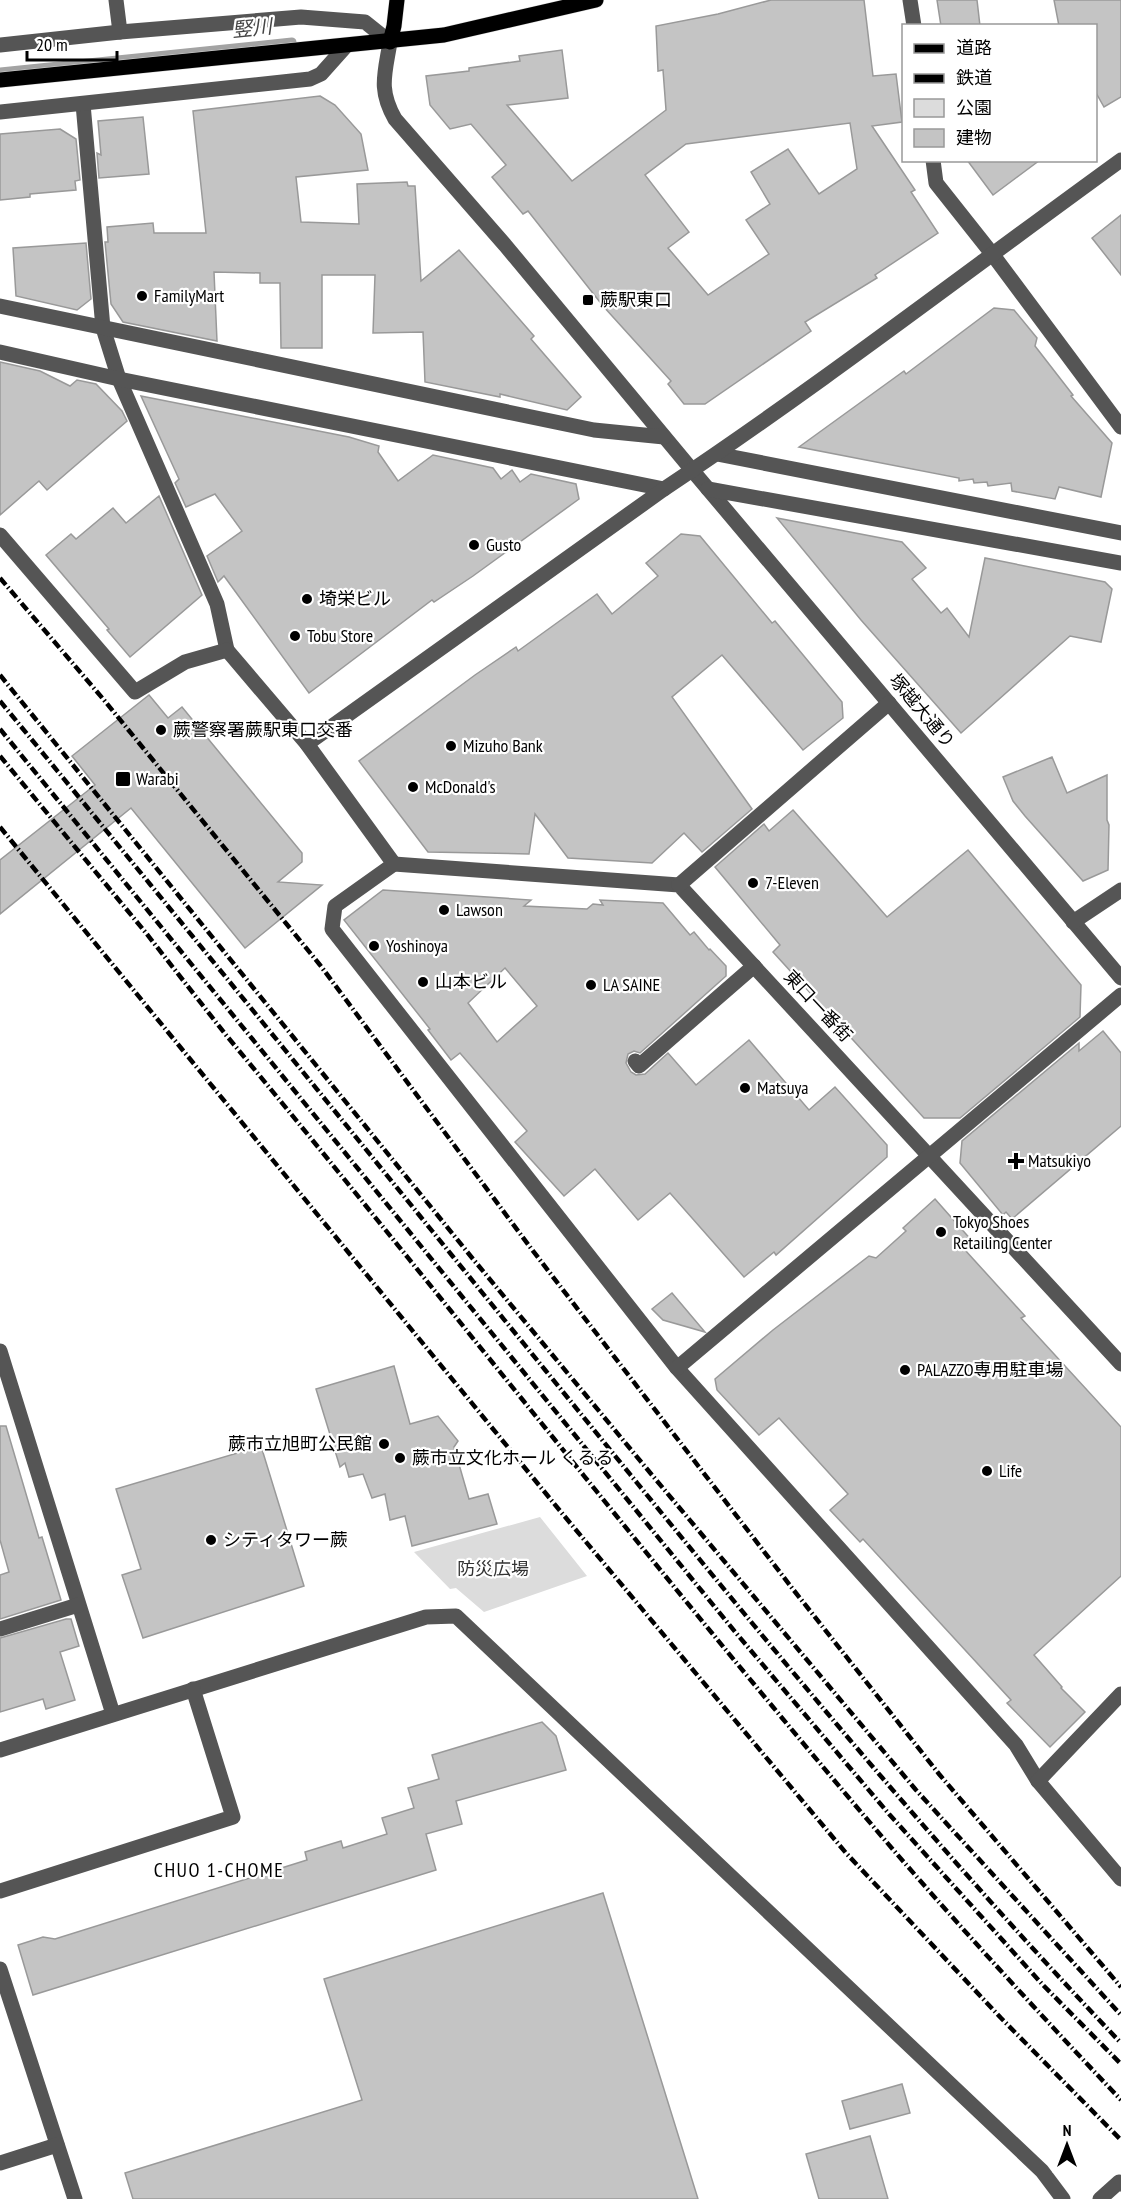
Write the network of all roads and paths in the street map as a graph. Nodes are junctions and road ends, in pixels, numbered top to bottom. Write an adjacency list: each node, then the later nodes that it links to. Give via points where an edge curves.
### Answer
1 (116, 0): 6 (street)
2 (397, 0): 7 (main road)
3 (596, 0): 7 (main road, via 444,35)
4 (910, 0): 5 (street)
5 (914, 24)
6 (120, 32): 7 (street, via 301,16 365,22); 8 (street)
7 (390, 42): 9 (main road); 21 (street, 塚越大通り, via 384,87 386,103 395,118)
8 (0, 45)
9 (346, 46): 10 (main road); 11 (street, via 321,74 310,79)
10 (0, 80)
11 (83, 104): 12 (street); 17 (street)
12 (0, 112)
13 (1121, 160): 15 (street)
14 (933, 162): 15 (street, via 936,183)
15 (993, 255): 20 (street); 22 (street)
16 (0, 306): 17 (street)
17 (103, 328): 19 (street); 21 (street, via 594,430)
18 (0, 352): 19 (street)
19 (119, 379): 24 (street); 29 (street, via 217,604)
20 (1121, 428)
21 (664, 437): 23 (street, 塚越大通り)
22 (717, 454): 23 (street); 26 (street)
23 (692, 470): 24 (street); 25 (street, 塚越大通り)
24 (664, 489): 31 (street)
25 (708, 489): 28 (street); 30 (street, 塚越大通り)
26 (1121, 532)
27 (0, 535): 29 (street, via 135,692 185,662)
28 (1121, 563)
29 (227, 650): 31 (street)
30 (889, 703): 33 (street); 35 (street, 塚越大通り)
31 (307, 744): 32 (street)
32 (394, 864): 33 (street); 43 (street, via 335,906 332,929)
33 (679, 885): 36 (street, 東口一番街)
34 (1121, 890): 35 (street)
35 (1073, 922): 37 (street, 塚越大通り)
36 (754, 966): 39 (street, via 639,1066); 40 (street, 東口一番街)
37 (1121, 978)
38 (1121, 994): 40 (street)
39 (635, 1061)
40 (929, 1156): 42 (street, 東口一番街); 43 (street)
41 (0, 1351): 44 (street)
42 (1121, 1364)
43 (677, 1368): 52 (street, via 1016,1745)
44 (15, 1400): 45 (street); 46 (street)
45 (0, 1404)
46 (78, 1605): 47 (street); 50 (street)
47 (0, 1629)
48 (193, 1689): 50 (street); 54 (street, via 233,1817); 61 (street, via 426,1617 456,1616 1042,2171)
49 (1121, 1694): 52 (street)
50 (113, 1714): 51 (street)
51 (0, 1750)
52 (1038, 1781): 53 (street)
53 (1121, 1879)
54 (0, 1891)
55 (0, 1969): 56 (street)
56 (7, 2017): 57 (street)
57 (57, 2145): 58 (street); 60 (street)
58 (0, 2163)
59 (1121, 2184): 62 (street)
60 (75, 2199)
61 (1064, 2199)
62 (1100, 2199)

